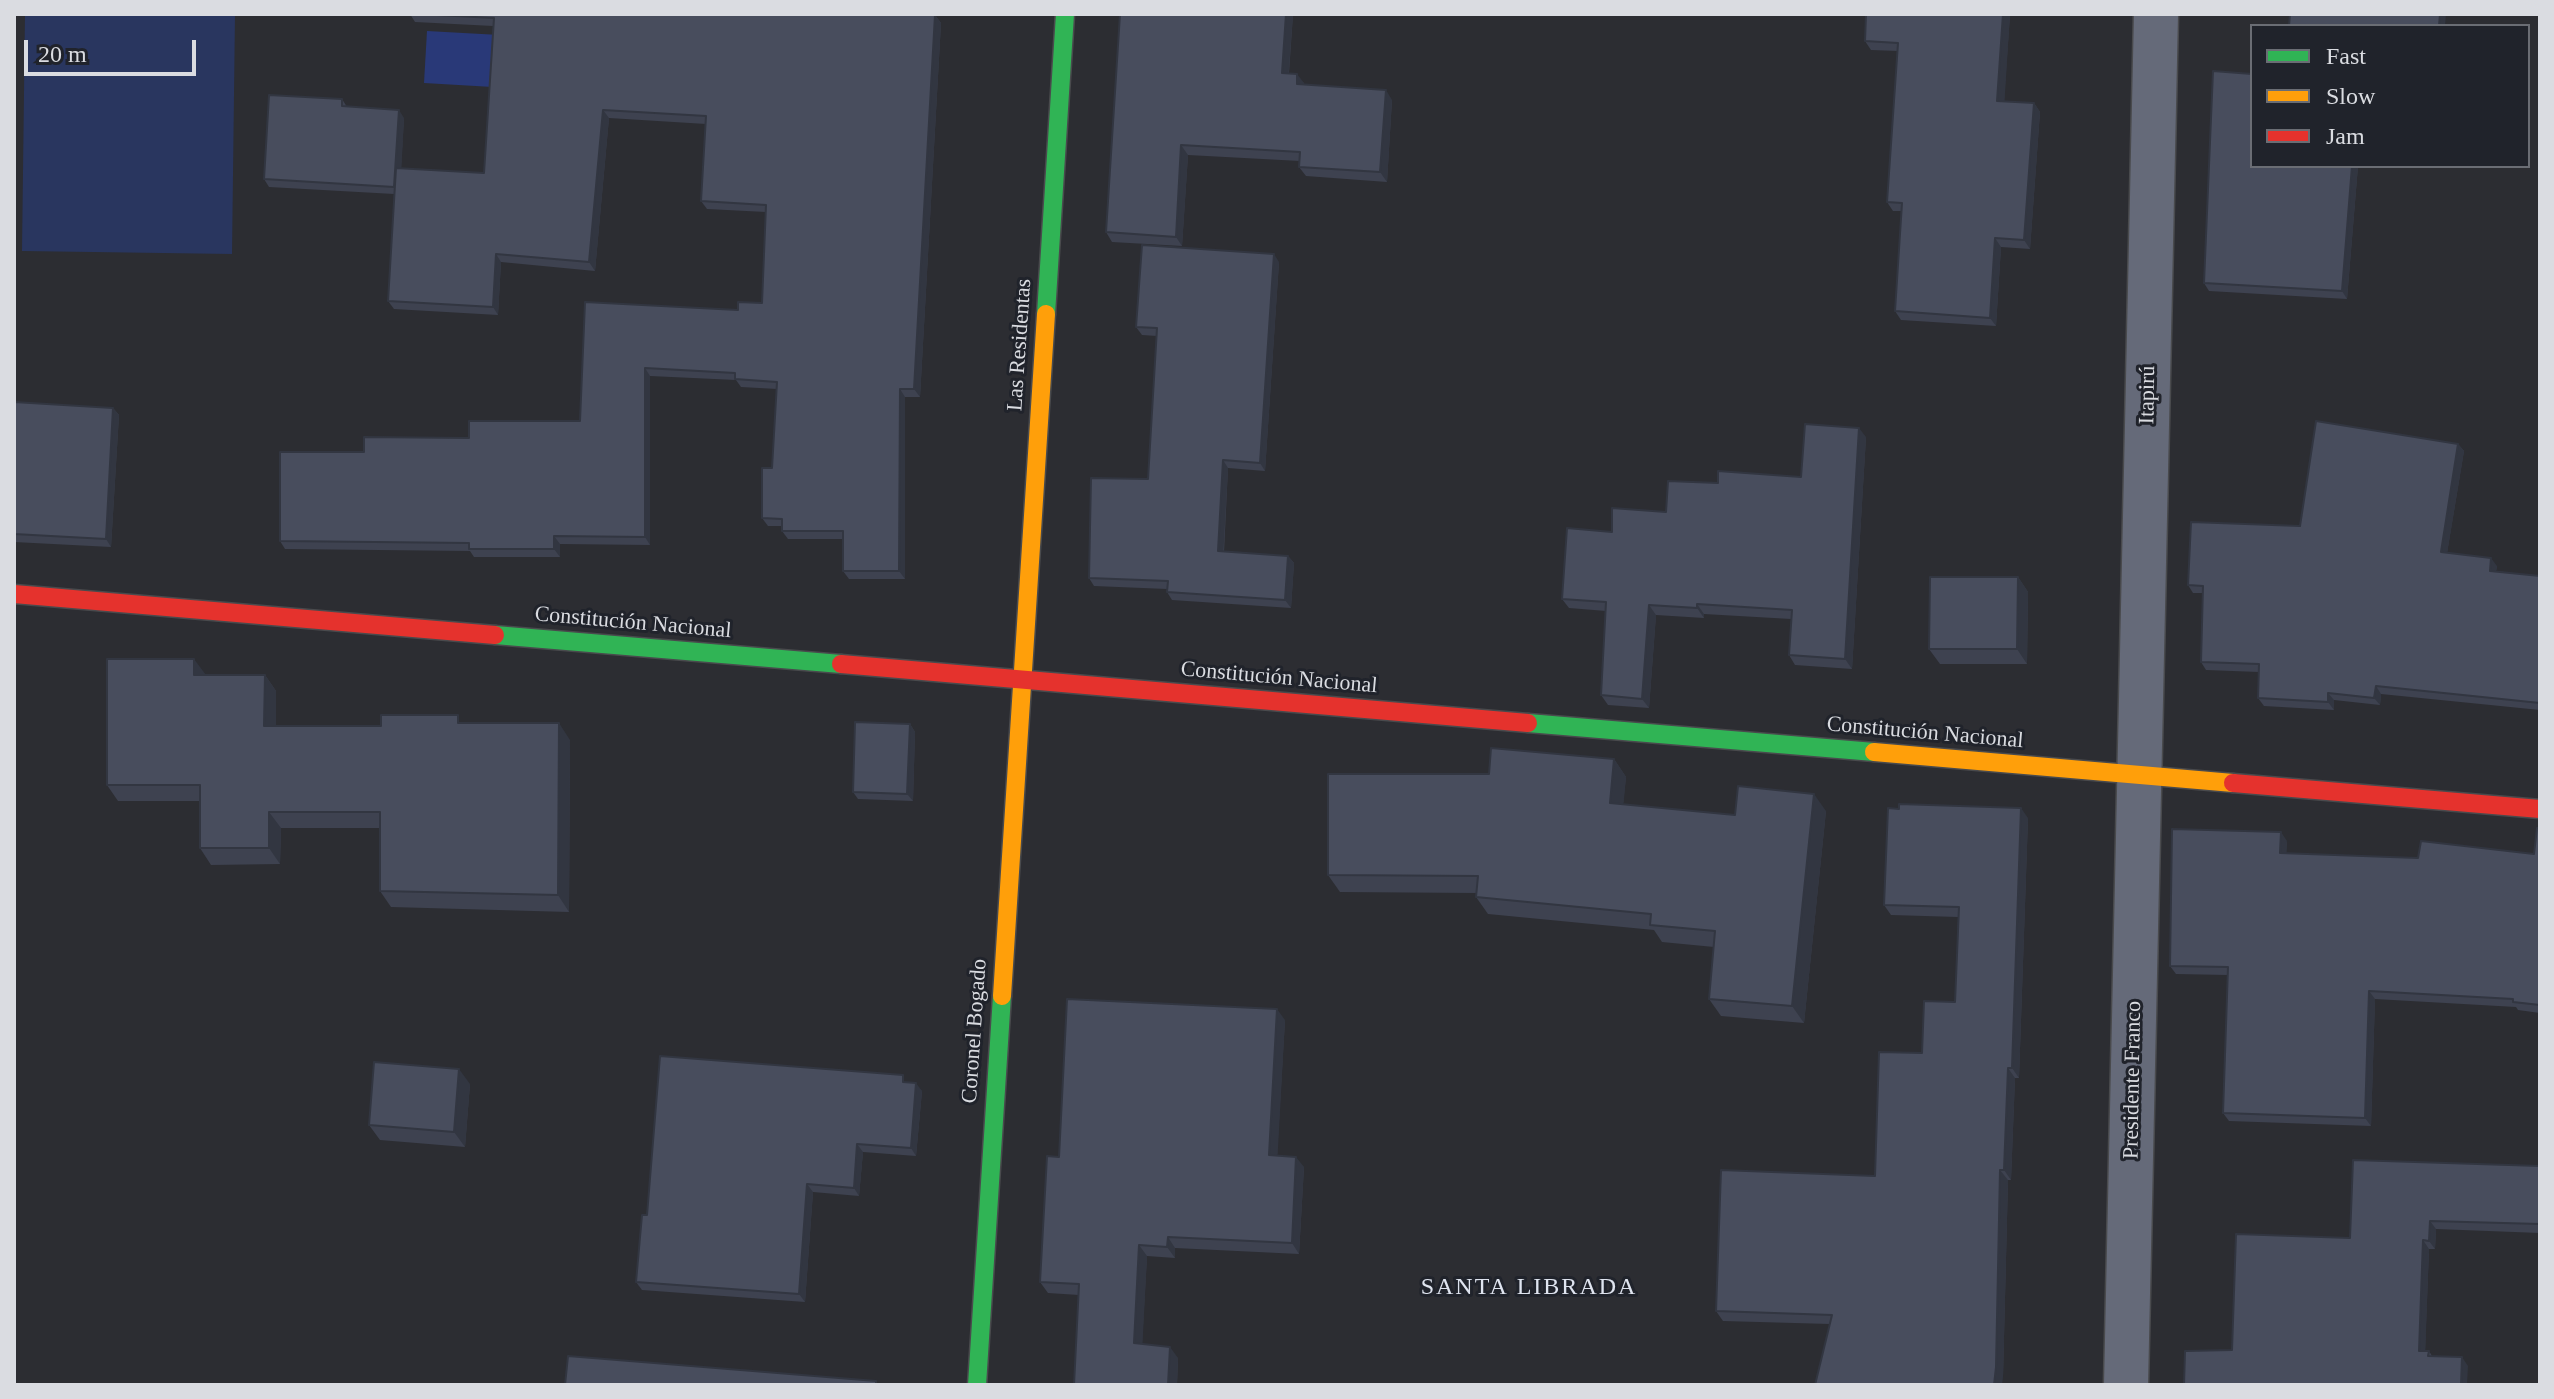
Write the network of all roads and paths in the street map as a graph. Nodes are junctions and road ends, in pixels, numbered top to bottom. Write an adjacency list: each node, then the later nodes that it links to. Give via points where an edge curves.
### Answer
1 (1065, 14): 4 (street, Las Residentas)
2 (2156, 14): 5 (street, Itapirú)
3 (14, 594): 4 (street, Constitución Nacional)
4 (1022, 680): 5 (street, Constitución Nacional); 7 (street, Coronel Bogado)
5 (2140, 775): 6 (street, Constitución Nacional); 8 (street, Presidente Franco)
6 (2540, 809)
7 (977, 1385)
8 (2126, 1385)

